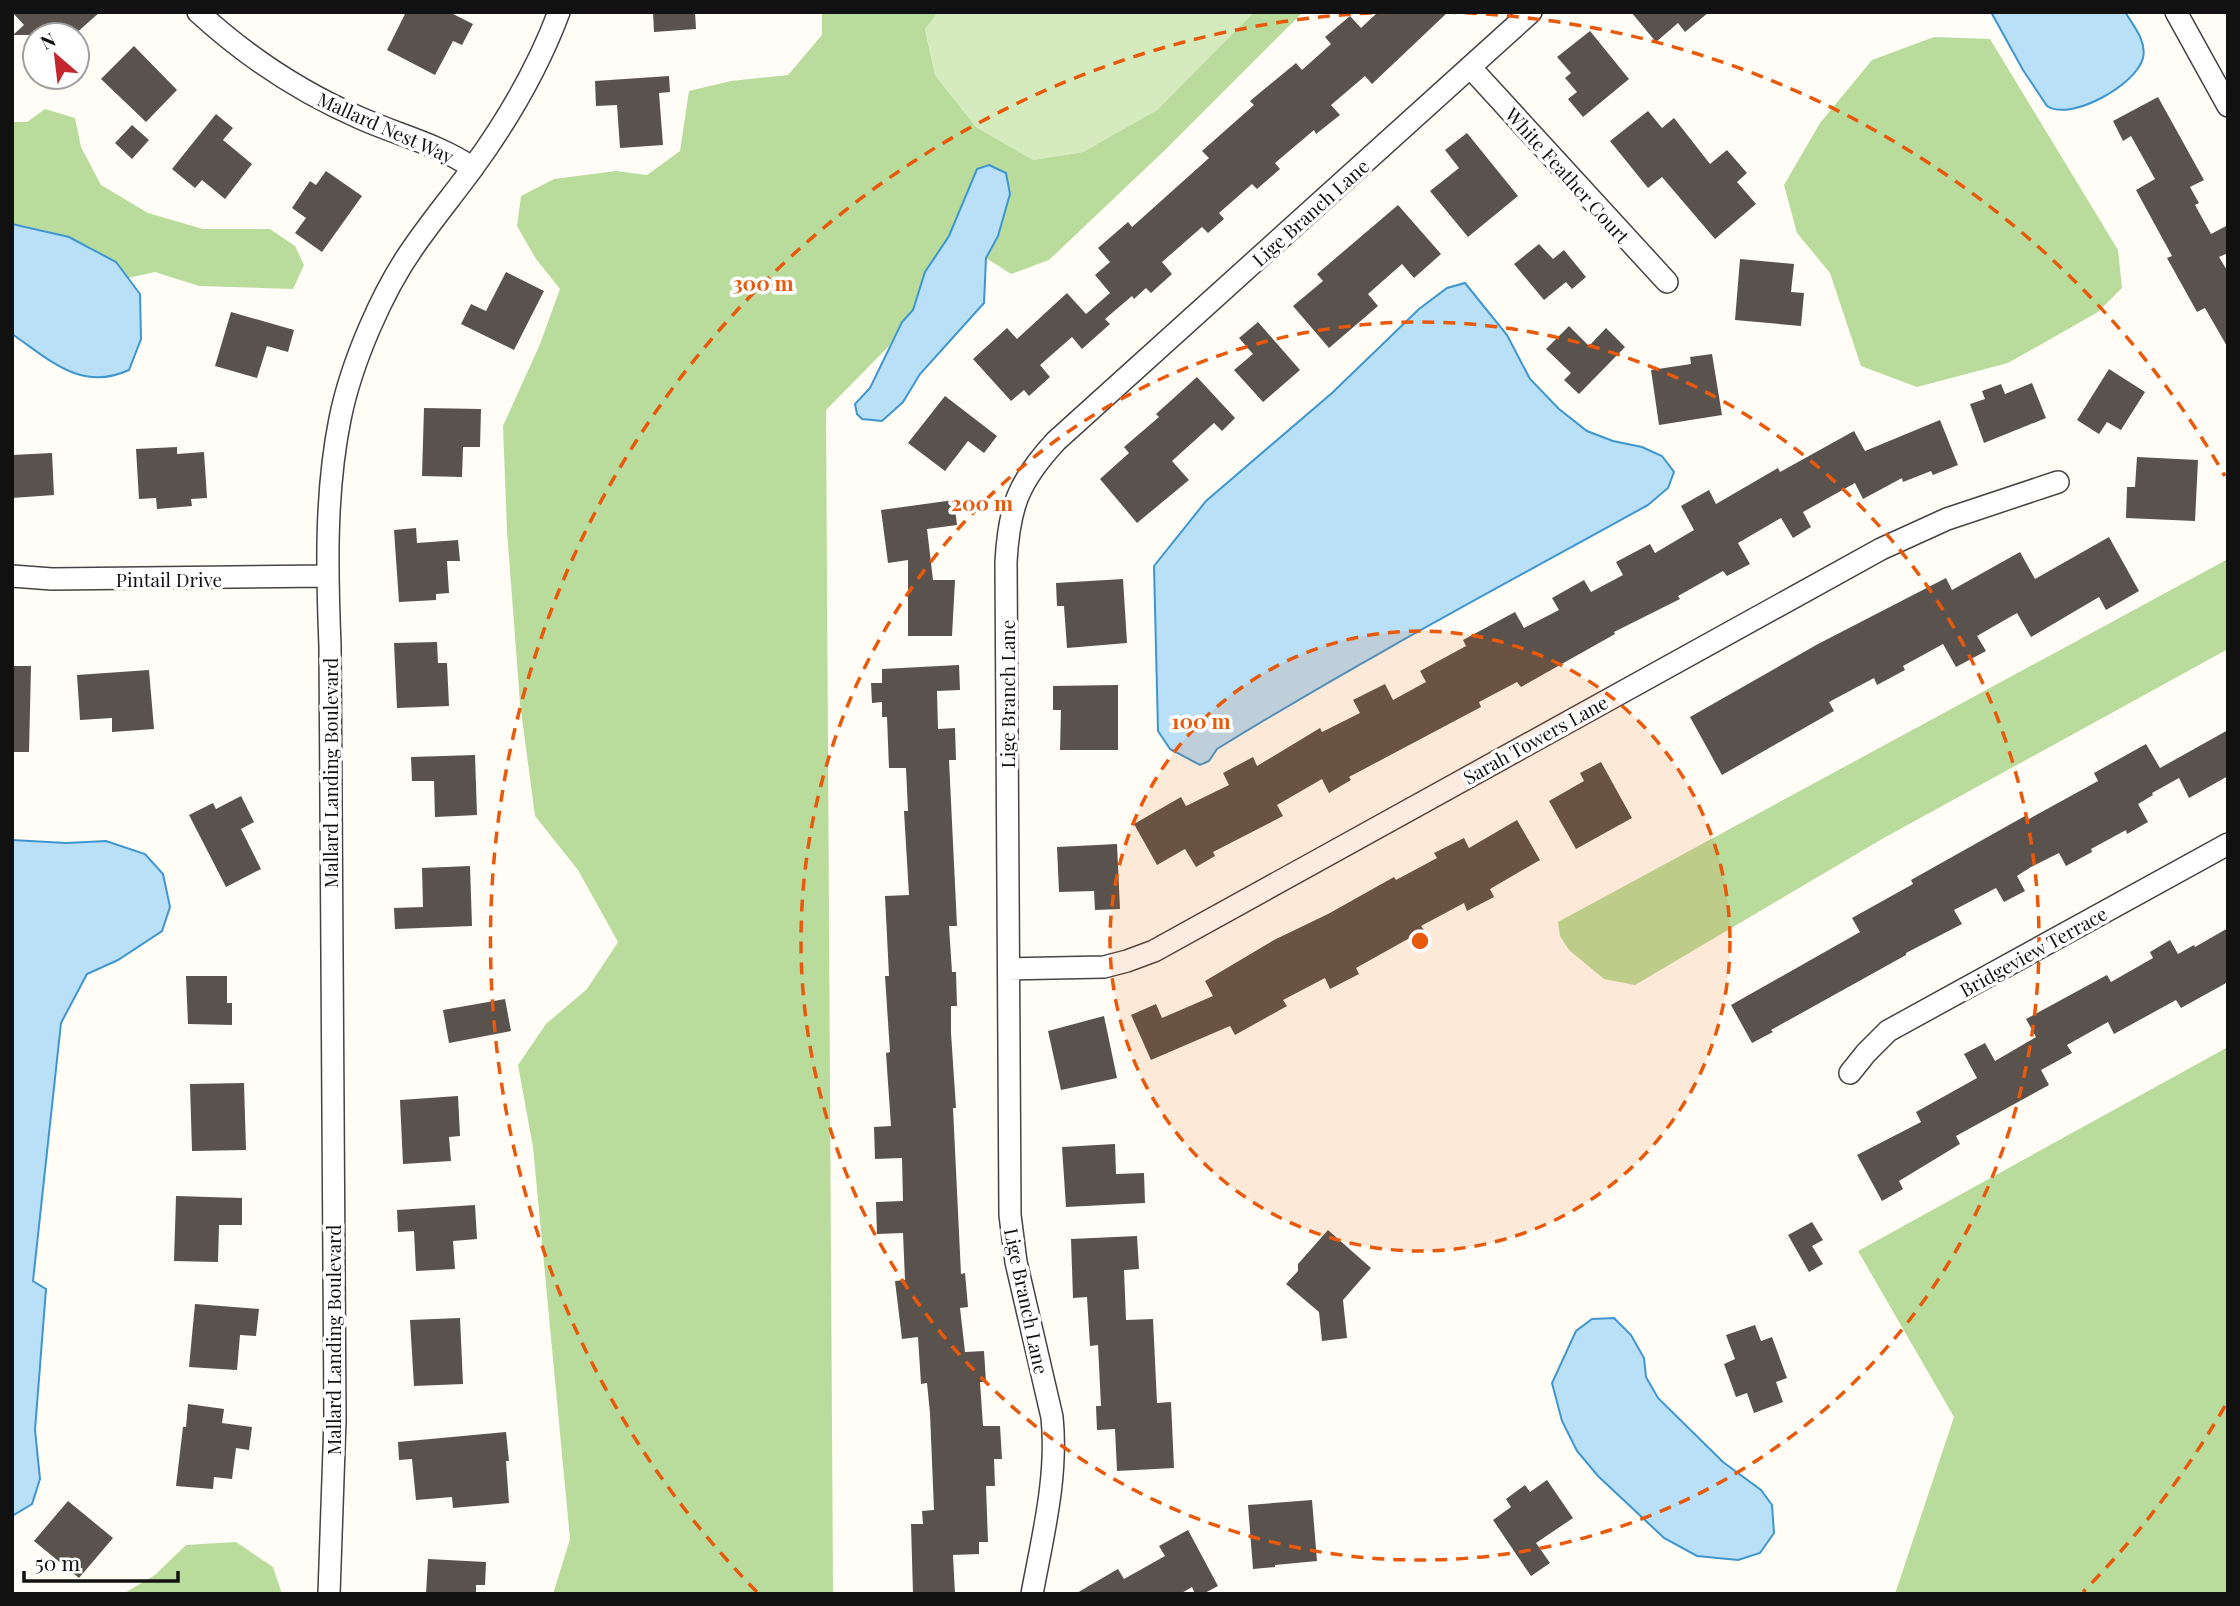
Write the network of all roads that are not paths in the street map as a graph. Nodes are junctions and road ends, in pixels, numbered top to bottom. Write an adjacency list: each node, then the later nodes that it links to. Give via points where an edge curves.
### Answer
1 (198, 12): 7 (street, Mallard Nest Way, via 268,68 323,101 435,147)
2 (559, 12): 7 (street, Mallard Landing Boulevard, via 527,83)
3 (1531, 12): 5 (street, Lige Branch Lane)
4 (2176, 12): 6 (street)
5 (1470, 67): 8 (street, White Feather Court); 13 (street, Lige Branch Lane, via 1056,441 1025,480 1013,504 1006,562)
6 (2228, 106)
7 (473, 168): 11 (street, Mallard Landing Boulevard, via 392,282 351,380 333,461)
8 (1667, 282)
9 (2058, 482): 13 (street, Sarah Towers Lane, via 1947,519 1881,549 1154,951 1104,967)
10 (12, 576): 11 (street, Pintail Drive)
11 (327, 576): 15 (street, Mallard Landing Boulevard, via 335,1420)
12 (2228, 844): 14 (street, Bridgeview Terrace, via 1888,1031)
13 (1009, 969): 16 (street, Lige Branch Lane, via 1010,1215 1054,1436 1053,1476)
14 (1850, 1073)
15 (329, 1594)
16 (1032, 1594)

